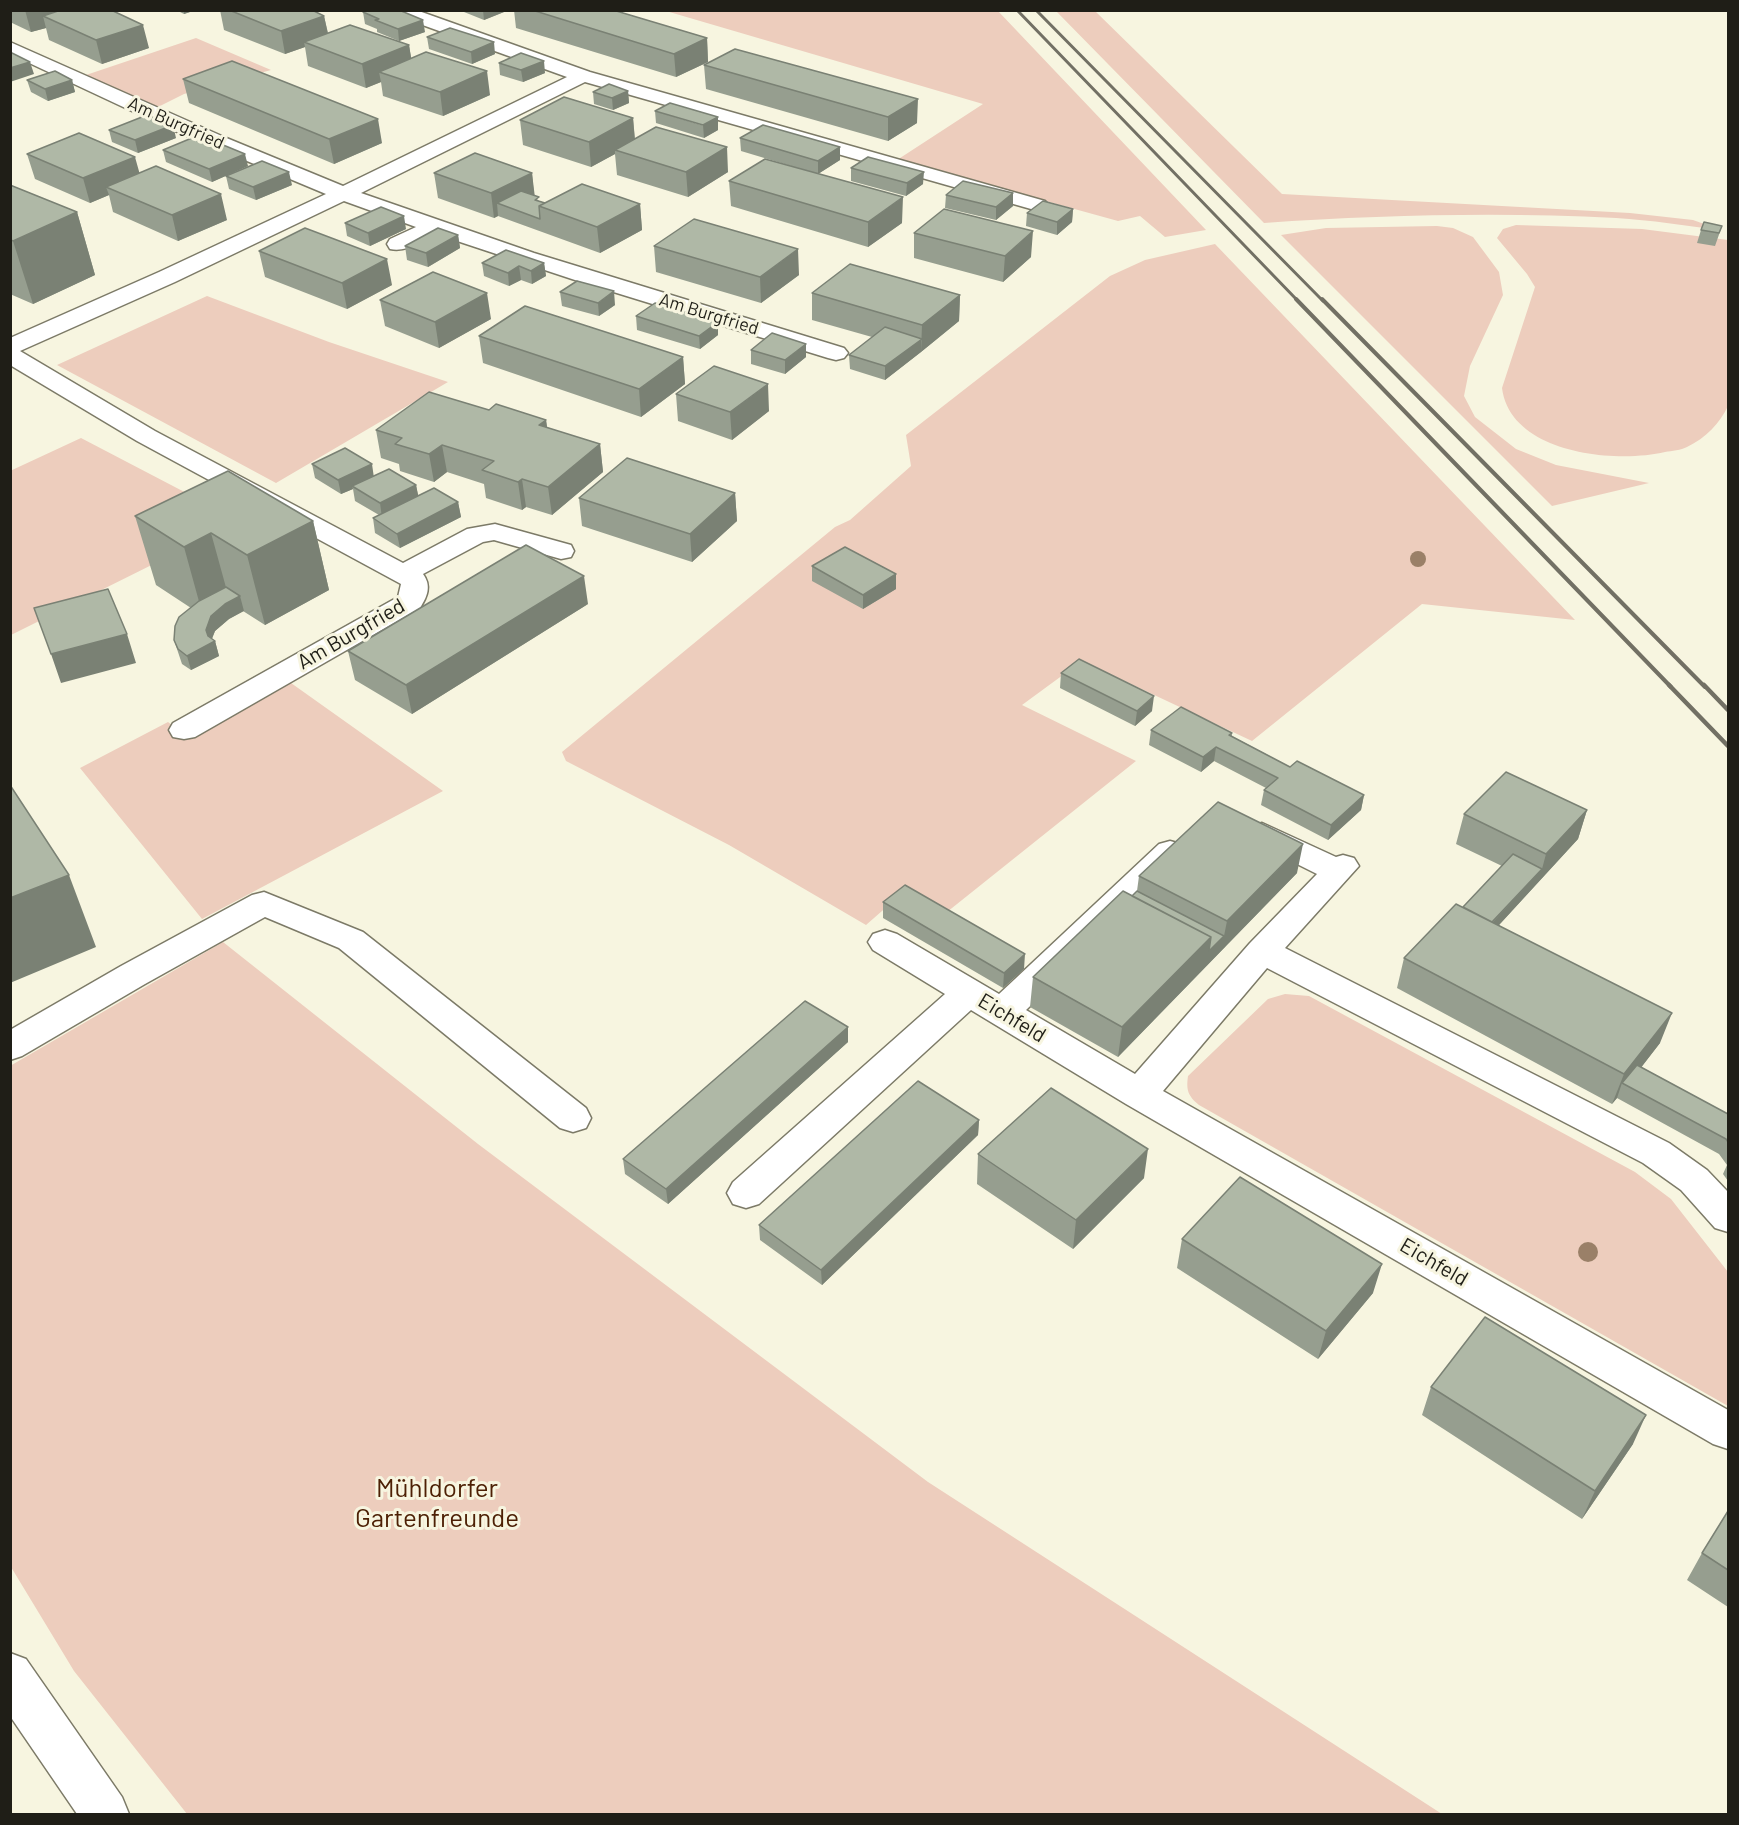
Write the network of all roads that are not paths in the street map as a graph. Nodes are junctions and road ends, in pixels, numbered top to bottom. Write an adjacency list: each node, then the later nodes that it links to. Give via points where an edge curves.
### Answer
1 (398, 10): 2 (street)
2 (452, 31): 3 (street); 5 (street)
3 (427, 41)
4 (10, 47): 8 (street, Am Burgfried)
5 (520, 54): 6 (street); 7 (street)
6 (494, 66)
7 (583, 76): 12 (street, Am Burgfried); 13 (street)
8 (205, 136): 9 (street); 10 (street, Am Burgfried)
9 (175, 148)
10 (271, 164): 11 (street); 12 (street, Am Burgfried)
11 (241, 177)
12 (344, 193): 14 (street, Am Burgfried); 19 (street, Am Burgfried)
13 (1038, 205)
14 (435, 226): 15 (street); 16 (street, Am Burgfried)
15 (398, 244)
16 (653, 297): 17 (street); 18 (street, Am Burgfried)
17 (629, 313)
18 (755, 328): 20 (street); 21 (street, Am Burgfried)
19 (14, 345): 23 (street, Am Burgfried, via 146,436)
20 (730, 346)
21 (836, 353)
22 (561, 551): 23 (street, via 495,532 476,535)
23 (405, 573): 24 (street, Am Burgfried, via 414,580 410,602)
24 (184, 730)
25 (1238, 822): 28 (street, via 1340,869)
26 (1195, 829): 30 (street)
27 (885, 942): 29 (street, Eichfeld)
28 (1262, 951): 32 (street); 35 (street, via 1656,1153 1694,1180)
29 (969, 992): 30 (street, Eichfeld); 34 (street)
30 (1002, 1012): 32 (street, Eichfeld)
31 (10, 1047): 33 (street, via 264,903 351,940)
32 (1139, 1094): 36 (street, Eichfeld)
33 (573, 1118)
34 (746, 1193)
35 (1728, 1217)
36 (1728, 1431)
37 (10, 1675): 38 (street)
38 (105, 1815)

